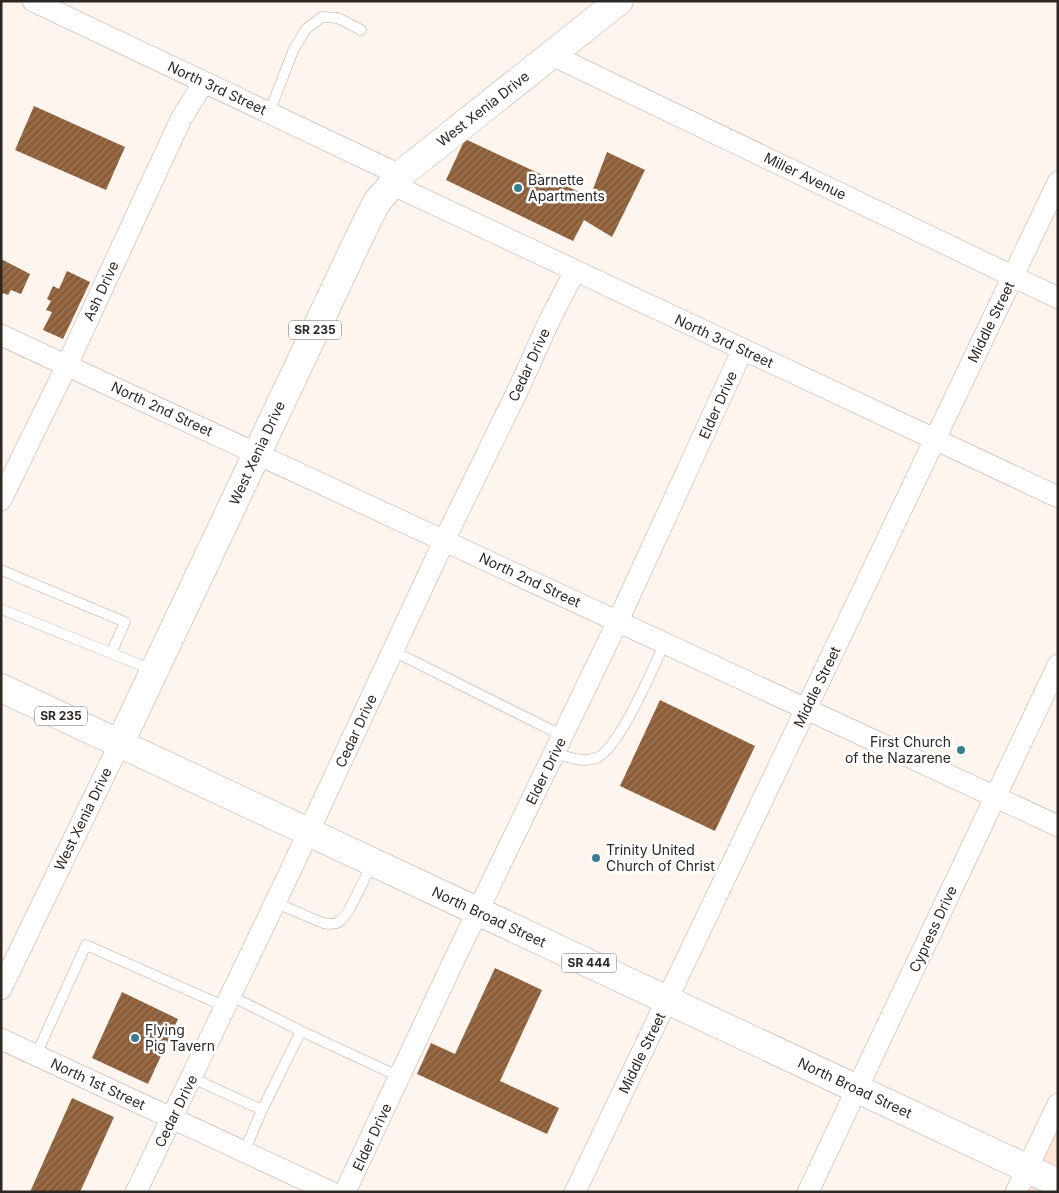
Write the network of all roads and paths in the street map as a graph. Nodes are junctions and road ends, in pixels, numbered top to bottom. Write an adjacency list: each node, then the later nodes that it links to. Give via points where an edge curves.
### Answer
1 (619, 1): 4 (main road, West Xenia Drive / SR 235)
2 (45, 4): 5 (street, North 3rd Street)
3 (361, 30): 6 (lane, via 338,18 322,17 306,29 293,51)
4 (552, 55): 7 (main road, West Xenia Drive / SR 235); 10 (street, Miller Avenue)
5 (204, 82): 6 (street, North 3rd Street); 14 (street, Ash Drive, via 181,119)
6 (268, 113): 7 (street, North 3rd Street)
7 (396, 180): 9 (street, North 3rd Street); 16 (main road, West Xenia Drive / SR 235, via 368,218)
8 (1058, 182): 10 (street, Middle Street)
9 (575, 270): 13 (street, North 3rd Street); 19 (street, Cedar Drive)
10 (1013, 276): 11 (street, Miller Avenue); 15 (street, Middle Street)
11 (1058, 298)
12 (1, 334): 14 (street, North 2nd Street)
13 (743, 349): 15 (street, North 3rd Street); 22 (street, Elder Drive)
14 (67, 365): 16 (street, North 2nd Street); 18 (street, Ash Drive)
15 (935, 439): 17 (street, North 3rd Street); 29 (street, Middle Street)
16 (257, 453): 19 (street, North 2nd Street); 27 (main road, West Xenia Drive / SR 235)
17 (1058, 497)
18 (1, 500)
19 (444, 540): 22 (street, North 2nd Street); 24 (street, Cedar Drive)
20 (1, 570): 25 (lane, via 125,622)
21 (1, 609): 25 (lane)
22 (618, 621): 23 (street, North 2nd Street); 31 (street, Elder Drive)
23 (665, 643): 29 (street, North 2nd Street); 31 (lane, via 628,720 604,754 595,759 572,758)
24 (393, 651): 31 (lane); 34 (street, Cedar Drive)
25 (111, 654): 27 (lane)
26 (1058, 665): 32 (street, Cypress Drive)
27 (154, 671): 30 (main road, West Xenia Drive / SR 235)
28 (1, 688): 30 (main road, North Broad Street / SR 235)
29 (806, 709): 32 (street, North 2nd Street); 39 (street, Middle Street)
30 (120, 744): 34 (main road, North Broad Street / SR 444); 38 (street, West Xenia Drive)
31 (559, 745): 37 (street, Elder Drive)
32 (995, 798): 33 (street, North 2nd Street); 46 (street, Cypress Drive)
33 (1058, 826)
34 (309, 833): 35 (main road, North Broad Street / SR 444); 36 (street, Cedar Drive)
35 (372, 863): 36 (lane, via 339,923 323,923); 37 (main road, North Broad Street / SR 444)
36 (276, 903): 40 (street, Cedar Drive)
37 (478, 911): 39 (main road, North Broad Street / SR 444); 44 (street, Elder Drive)
38 (1, 989)
39 (667, 1000): 46 (main road, North Broad Street / SR 444); 56 (street, Middle Street)
40 (228, 1002): 41 (lane); 43 (lane, via 86,945); 45 (street, Cedar Drive)
41 (301, 1030): 44 (lane); 48 (lane)
42 (1, 1039): 43 (street, North 1st Street)
43 (36, 1055): 49 (street, North 1st Street)
44 (400, 1077): 55 (street, Elder Drive)
45 (192, 1078): 48 (lane); 49 (street, Cedar Drive)
46 (857, 1089): 51 (main road, North Broad Street / SR 444); 57 (street, Cypress Drive)
47 (1058, 1104): 51 (street)
48 (262, 1110): 50 (lane)
49 (172, 1118): 50 (street, North 1st Street); 53 (street, Cedar Drive)
50 (244, 1152): 54 (street, North 1st Street)
51 (1022, 1180): 52 (main road, North Broad Street / SR 444)
52 (1058, 1183)
53 (136, 1192)
54 (331, 1192)
55 (346, 1192)
56 (575, 1192)
57 (808, 1192)

